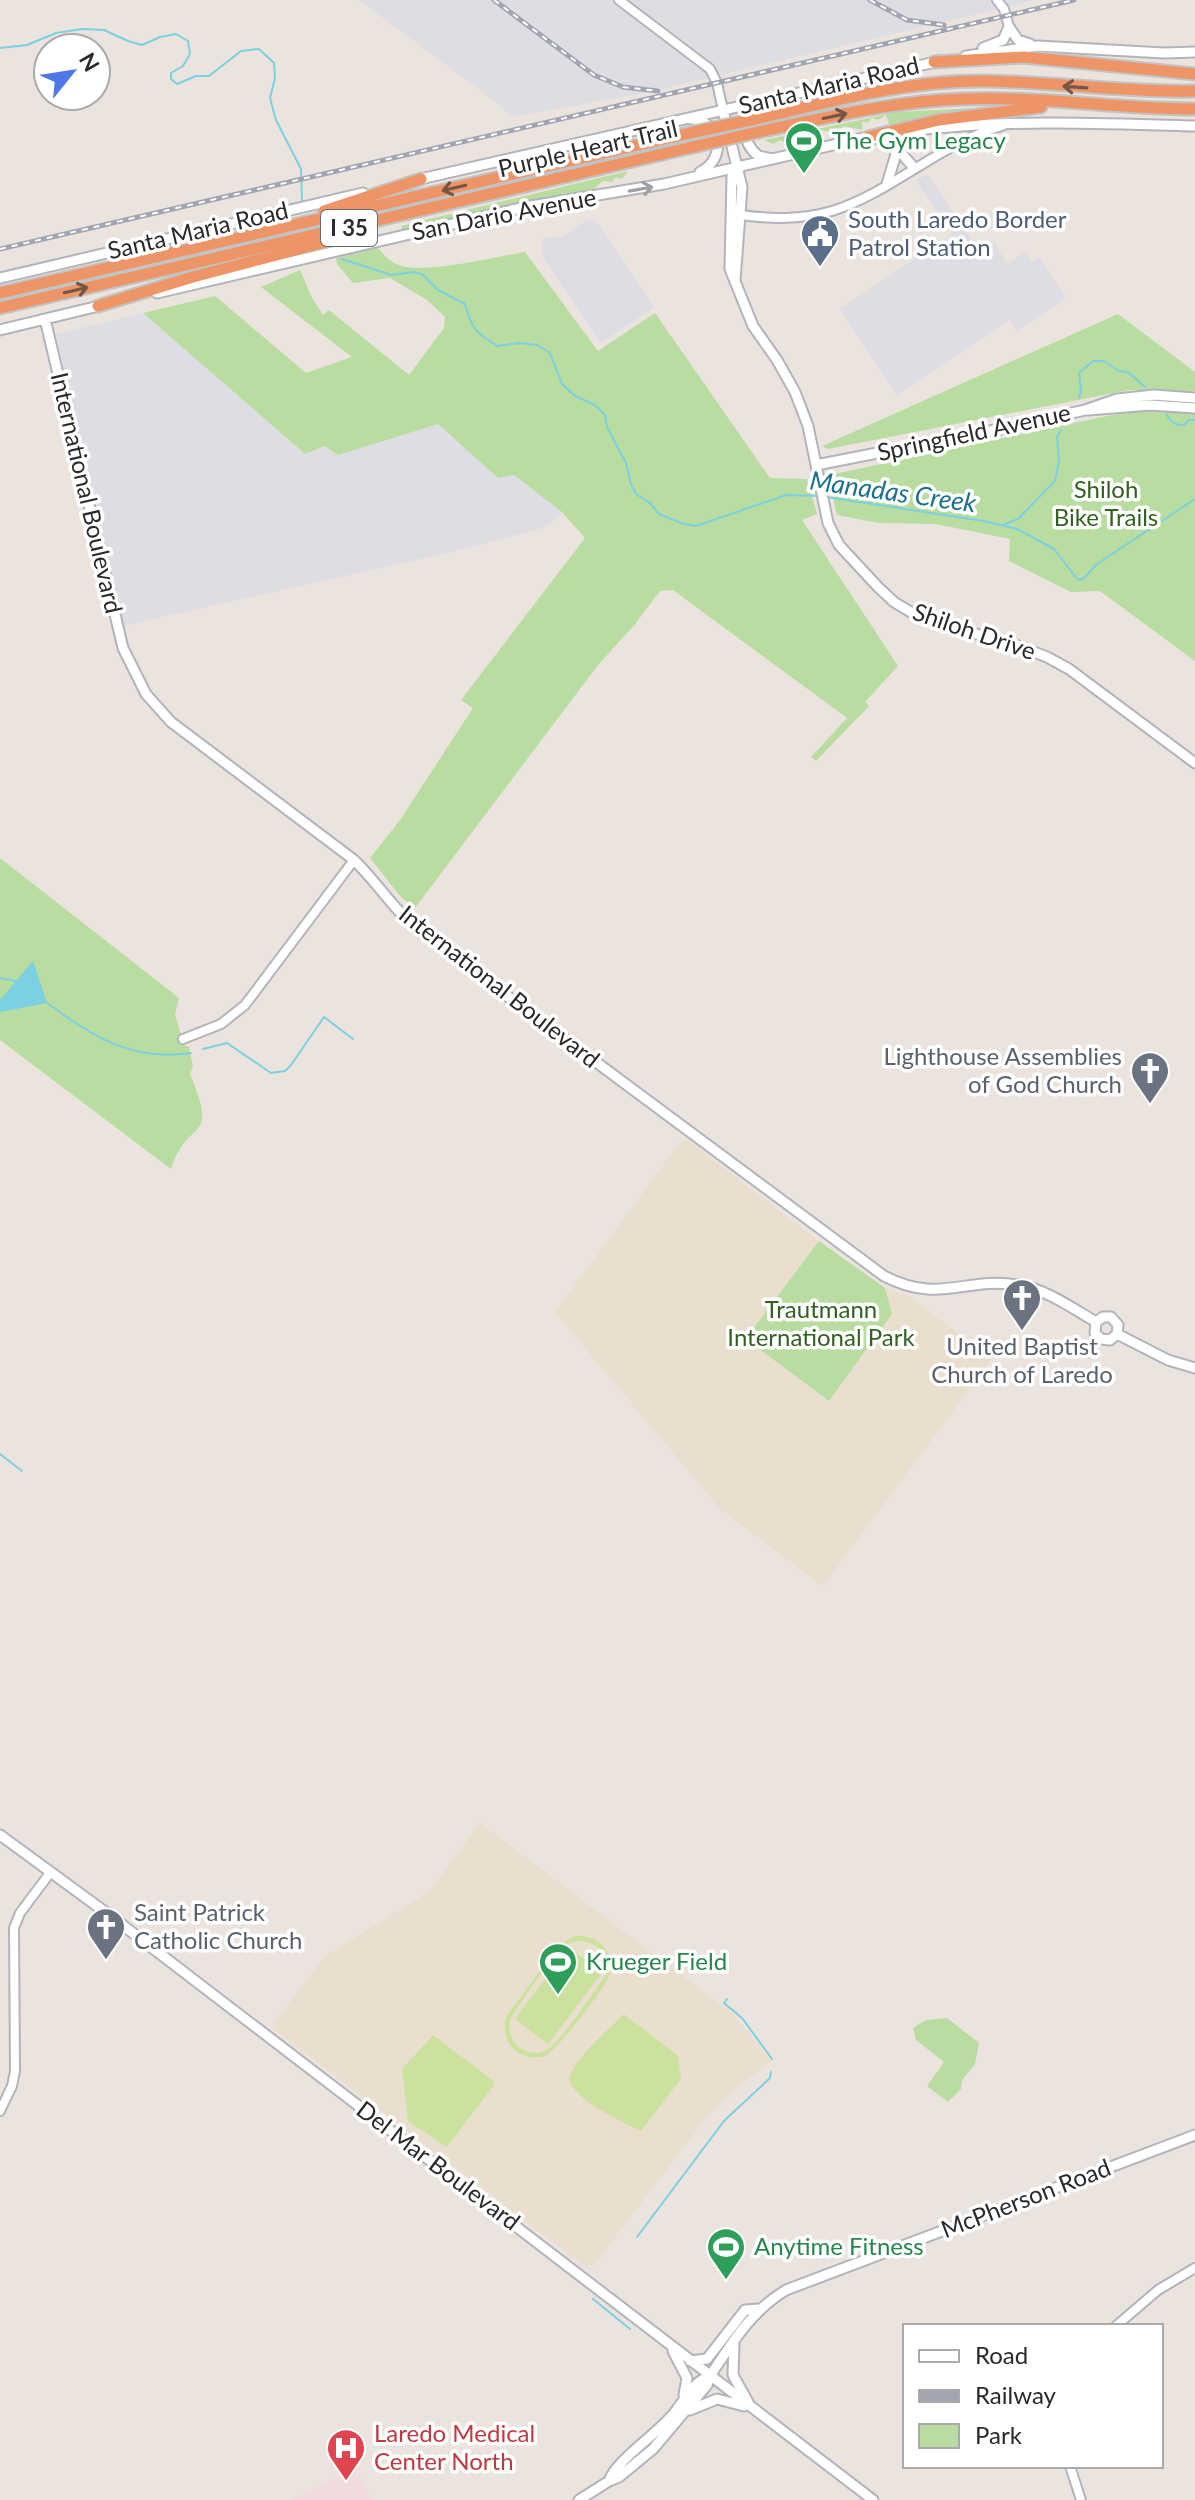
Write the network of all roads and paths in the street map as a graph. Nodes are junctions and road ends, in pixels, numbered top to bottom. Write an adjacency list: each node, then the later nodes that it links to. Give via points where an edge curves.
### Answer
1 (619, 0): 13 (street, via 710,69)
2 (997, 0): 3 (street)
3 (1009, 27): 4 (main road, via 1018,40); 6 (main road, via 998,43)
4 (1038, 46): 5 (main road); 6 (main road)
5 (1195, 52)
6 (957, 57): 7 (main road, Santa Maria Road)
7 (934, 62): 8 (highway, via 1024,57); 10 (main road, Santa Maria Road)
8 (1195, 74)
9 (1195, 91): 28 (highway, Purple Heart Trail / I 35, one-way to 28, bridge, via 1004,82 878,91)
10 (764, 101): 13 (main road, Santa Maria Road); 19 (main road, via 748,112 744,126 754,152)
11 (1114, 105): 12 (highway, Purple Heart Trail / I 35); 17 (highway, via 980,113); 26 (highway, Purple Heart Trail / I 35, one-way to 11, bridge, via 865,110 933,100)
12 (1195, 109)
13 (723, 110): 14 (main road, Santa Maria Road); 20 (main road, Shiloh Drive)
14 (683, 119): 22 (main road, Santa Maria Road); 23 (main road, via 708,124 717,149 712,164)
15 (1021, 122): 16 (main road); 17 (main road, San Dario Avenue); 21 (street, via 972,136)
16 (1195, 126)
17 (868, 137): 18 (main road); 19 (main road, San Dario Avenue)
18 (894, 144): 21 (main road); 24 (main road)
19 (777, 160): 20 (main road, San Dario Avenue)
20 (736, 168): 23 (main road, San Dario Avenue); 25 (main road, Shiloh Drive); 27 (main road, Shiloh Drive, via 742,187)
21 (914, 168): 24 (street)
22 (421, 179): 28 (highway); 29 (main road, Santa Maria Road)
23 (685, 180): 25 (main road, via 722,180); 32 (main road, San Dario Avenue, one-way to 23, via 525,207)
24 (887, 184): 27 (street, via 843,207 811,216)
25 (731, 194): 30 (main road, Shiloh Drive, via 728,249)
26 (417, 212): 32 (highway, via 384,226); 33 (highway, Purple Heart Trail / I 35, one-way to 26)
27 (740, 215): 30 (main road, Shiloh Drive)
28 (251, 235): 31 (highway, Purple Heart Trail / I 35)
29 (0, 278)
30 (735, 281): 39 (main road, Shiloh Drive, via 753,326 795,392)
31 (0, 293)
32 (98, 306): 34 (main road, San Dario Avenue)
33 (0, 308)
34 (45, 319): 35 (main road, San Dario Avenue); 41 (main road, International Boulevard, via 119,634 134,675 171,722)
35 (0, 330)
36 (1195, 398): 38 (main road, Springfield Avenue, via 1131,397)
37 (1195, 408): 38 (main road, Springfield Avenue)
38 (1085, 410): 39 (main road, Springfield Avenue)
39 (816, 465): 40 (main road, Shiloh Drive, via 828,523 839,545 894,602 932,622 1047,657)
40 (1195, 763)
41 (354, 860): 42 (street, via 245,1005 206,1033); 43 (main road, International Boulevard, via 415,927 884,1276 937,1291 1018,1285)
42 (183, 1039)
43 (1096, 1322): 44 (main road, International Boulevard, via 1111,1317); 44 (main road, International Boulevard, via 1094,1330 1101,1339)
44 (1117, 1334): 45 (main road, International Boulevard)
45 (1195, 1368)
46 (0, 1835): 47 (main road, Del Mar Boulevard)
47 (50, 1873): 48 (street, via 14,1928 15,2071); 54 (main road, Del Mar Boulevard)
48 (0, 2111)
49 (1195, 2135): 51 (main road, McPherson Road, via 799,2284)
50 (1195, 2268): 52 (street, via 1158,2290)
51 (758, 2309): 53 (main road, McPherson Road); 55 (main road, via 745,2310 707,2359)
52 (1118, 2324)
53 (735, 2338): 56 (main road, McPherson Road); 58 (main road, via 733,2375)
54 (669, 2344): 55 (main road, Del Mar Boulevard); 57 (main road, via 687,2378)
55 (690, 2361): 56 (main road, Del Mar Boulevard)
56 (710, 2376): 57 (main road, McPherson Road); 58 (main road, Del Mar Boulevard)
57 (684, 2407): 58 (main road, via 717,2399); 60 (main road, McPherson Road, via 653,2449)
58 (750, 2407): 61 (main road, Del Mar Boulevard)
59 (1071, 2468): 62 (street)
60 (579, 2500)
61 (873, 2500)
62 (1081, 2500)

